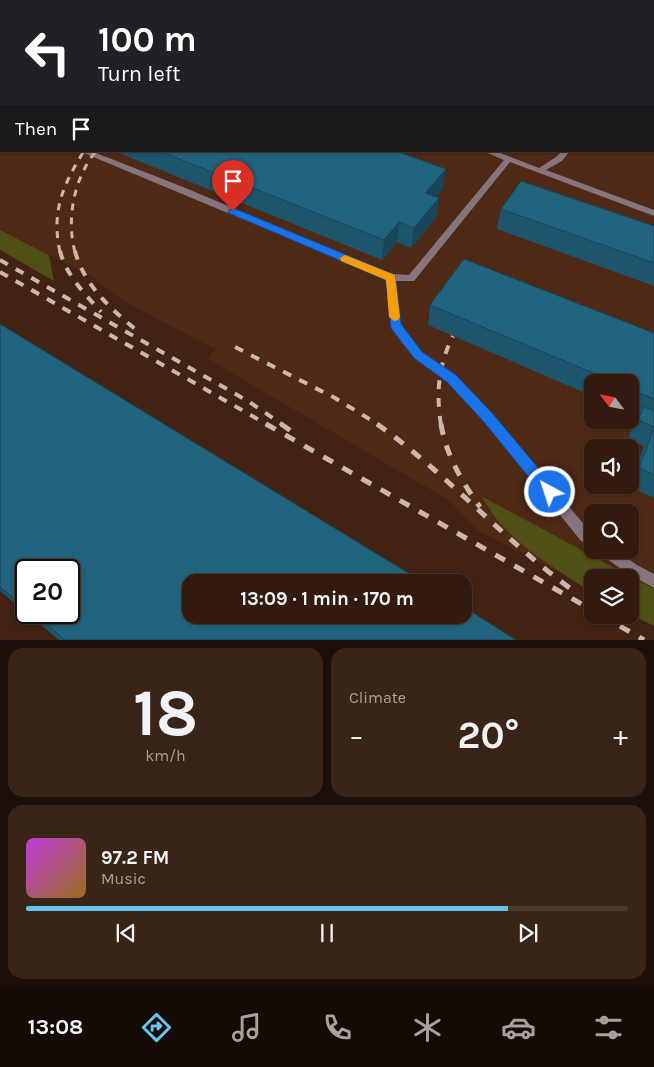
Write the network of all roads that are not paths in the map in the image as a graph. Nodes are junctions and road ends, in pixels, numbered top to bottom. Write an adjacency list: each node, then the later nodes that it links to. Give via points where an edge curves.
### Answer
1 (86, 152): 7 (lane)
2 (490, 152): 4 (lane)
3 (565, 152): 5 (lane)
4 (509, 159): 5 (lane); 7 (lane, via 411,279)
5 (539, 170): 6 (lane)
6 (654, 213)
7 (391, 278): 8 (lane, via 395,325 418,355 458,385 488,418)
8 (584, 535)
9 (618, 559): 10 (lane)
10 (654, 581)

